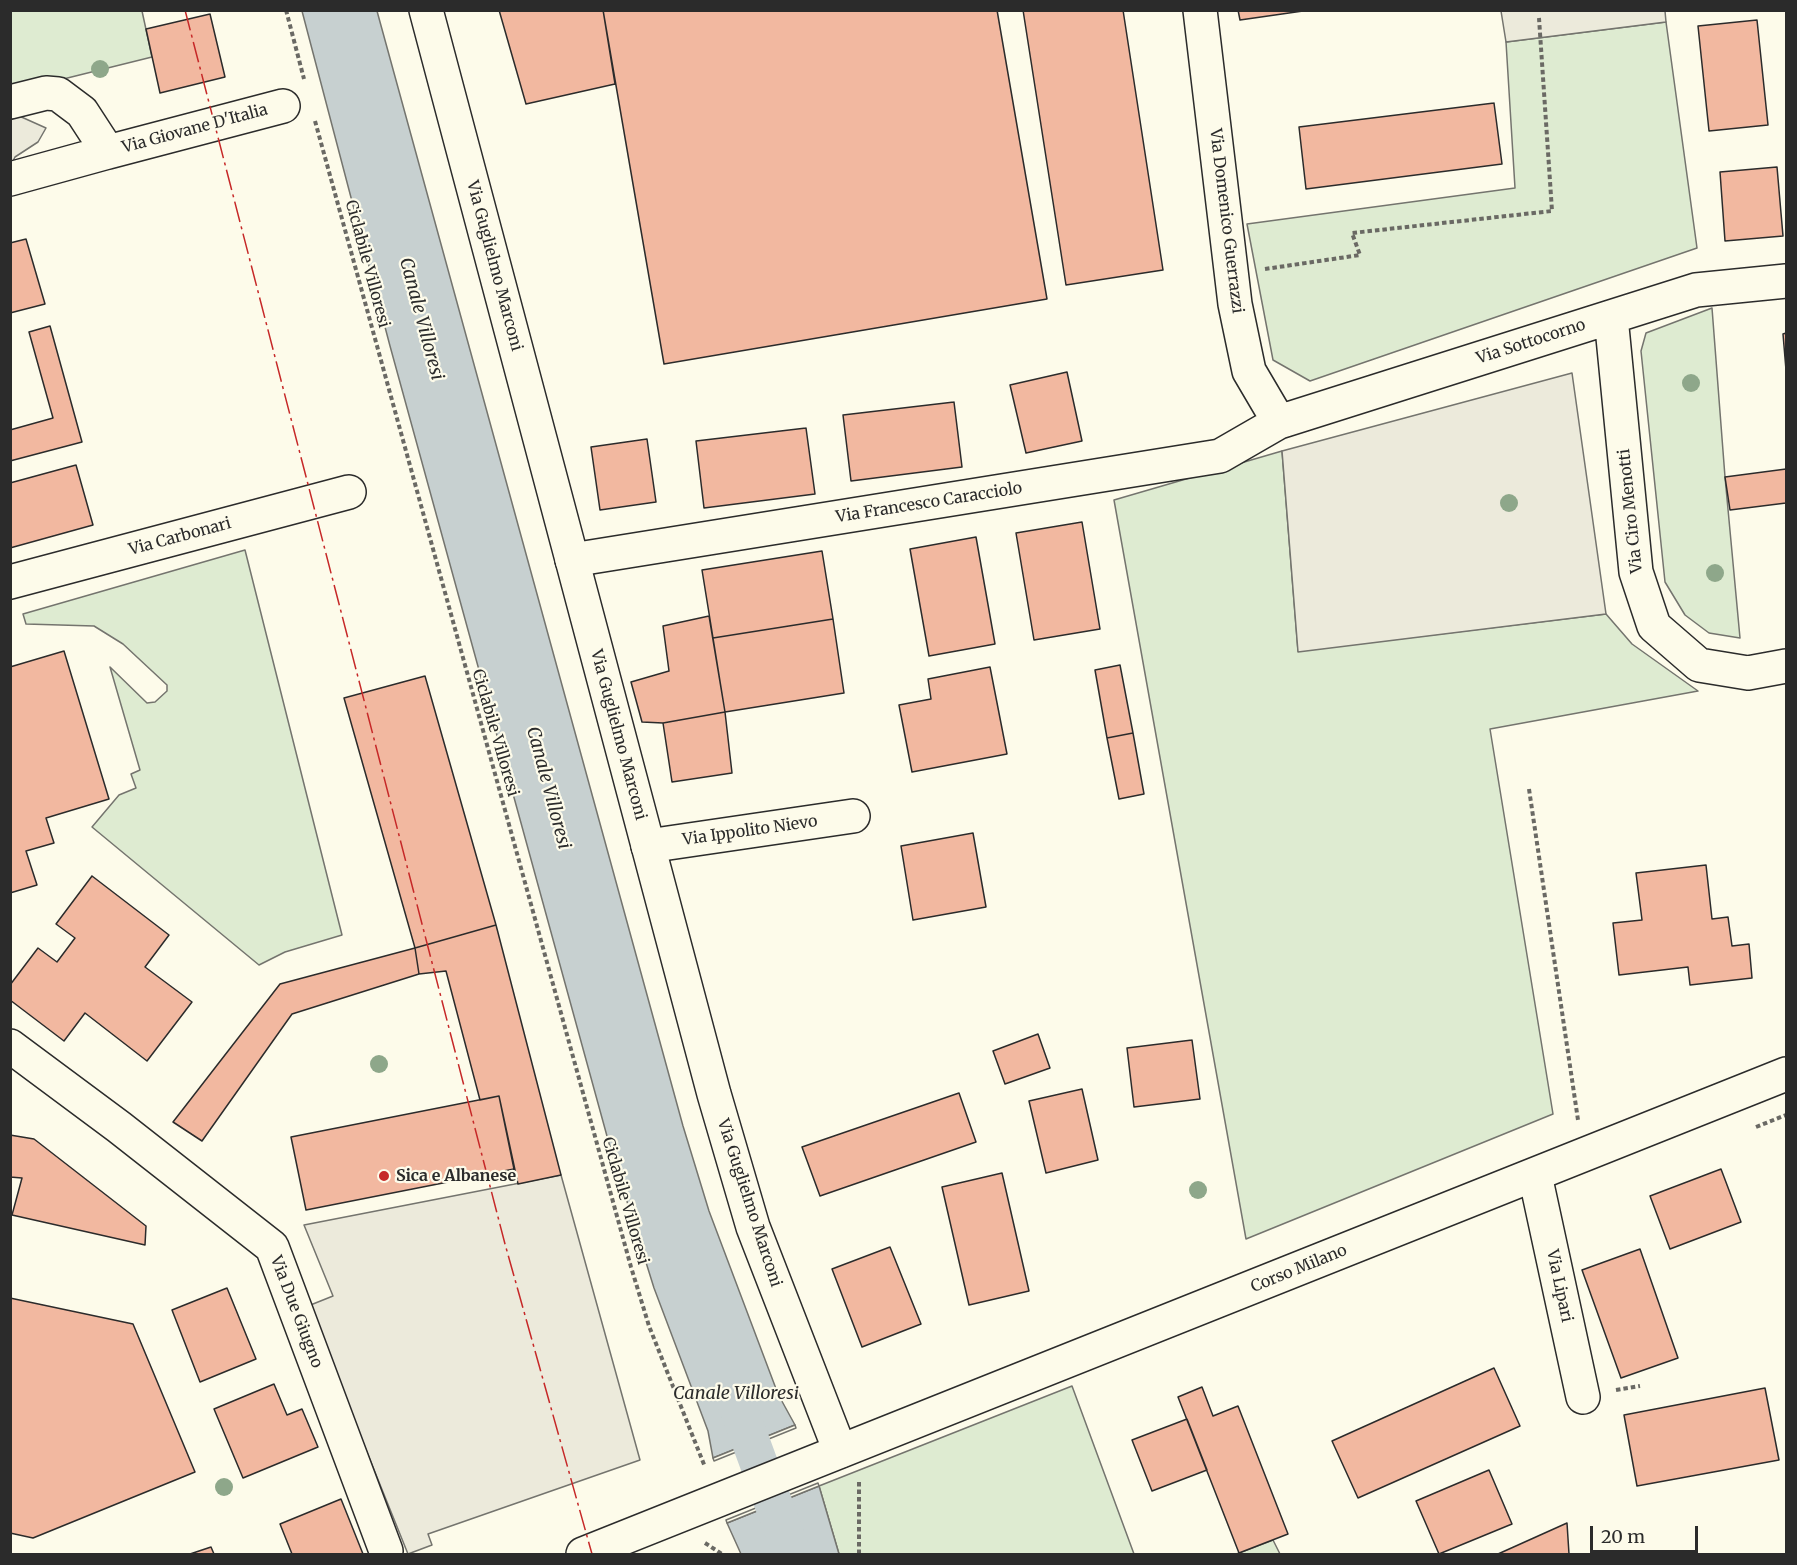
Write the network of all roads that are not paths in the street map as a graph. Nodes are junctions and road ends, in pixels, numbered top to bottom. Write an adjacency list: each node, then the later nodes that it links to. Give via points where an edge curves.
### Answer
1 (426, 10): 11 (street, Via Guglielmo Marconi)
2 (1200, 10): 9 (street, Via Domenico Guerrazzi, via 1231,274 1249,371)
3 (10, 102): 5 (street, Via Giovane D'Italia, via 58,94 82,112)
4 (301, 103): 5 (street, Via Giovane D'Italia)
5 (108, 152): 6 (street, Via Giovane D'Italia)
6 (10, 179)
7 (1786, 281): 8 (street, Via Sottocorno, via 1696,290)
8 (1611, 317): 9 (street, Via Sottocorno); 13 (street, Via Ciro Menotti, via 1636,572 1654,626 1699,665 1748,673)
9 (1279, 423): 11 (street, Via Francesco Caracciolo, via 1220,456)
10 (349, 492): 12 (street, Via Carbonari)
11 (572, 560): 15 (street, Via Guglielmo Marconi)
12 (10, 582)
13 (1786, 666)
14 (853, 816): 15 (street, Via Ippolito Nievo)
15 (648, 846): 20 (street, Via Guglielmo Marconi, via 753,1227)
16 (10, 1046): 21 (street, Via Due Giugno, via 272,1247)
17 (1786, 1074): 18 (street, Corso Milano)
18 (1535, 1174): 19 (street, Via Lipari); 20 (street, Corso Milano)
19 (1583, 1397)
20 (850, 1447): 22 (street, Corso Milano, via 706,1514)
21 (386, 1551)
22 (583, 1554)

